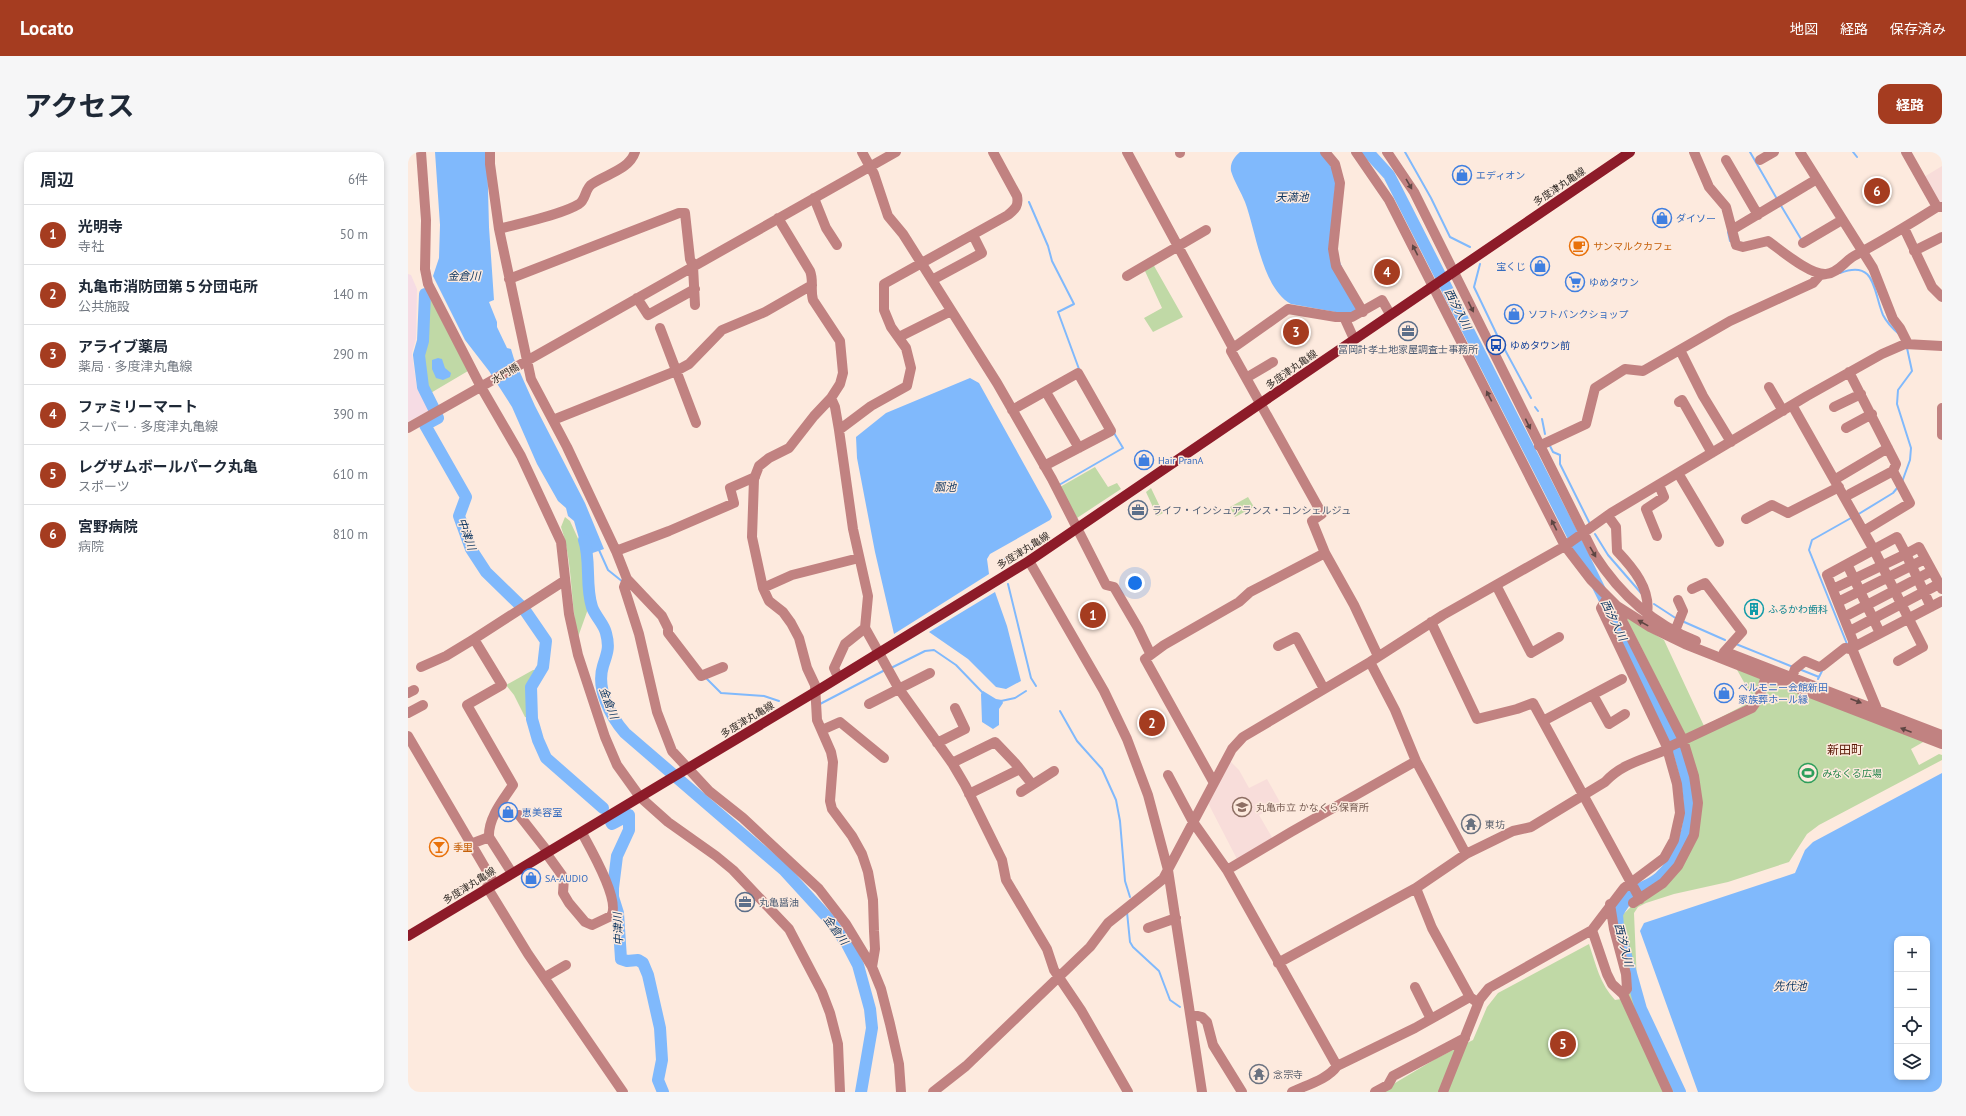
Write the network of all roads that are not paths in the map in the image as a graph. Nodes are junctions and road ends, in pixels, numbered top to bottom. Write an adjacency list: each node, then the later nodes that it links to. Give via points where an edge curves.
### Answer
1 (421, 152): 65 (street, via 426,220 426,278)
2 (490, 152): 27 (street)
3 (635, 152): 27 (street, via 627,164 590,185 580,204)
4 (862, 152): 18 (street)
5 (896, 152): 18 (street, 水門橋)
6 (993, 152): 29 (street, via 1017,196 1017,208)
7 (1127, 152): 33 (street)
8 (1325, 152): 50 (street, via 1334,164 1340,183 1332,249 1336,266)
9 (1356, 152): 43 (street, one-way to 9, via 1389,200)
10 (1387, 152): 38 (street, one-way to 38, via 1414,192)
11 (1630, 152): 38 (main road, 多度津丸亀線)
12 (1694, 152): 40 (street, via 1709,187 1726,207 1736,246 1743,247 1768,241)
13 (1774, 152): 16 (street)
14 (1800, 152): 19 (street)
15 (1906, 152): 21 (street)
16 (1760, 160)
17 (1725, 161): 22 (street)
18 (870, 166): 20 (street, 水門橋); 36 (street, via 888,216 903,234)
19 (1817, 179): 22 (street); 24 (street)
20 (814, 198): 23 (street, 水門橋); 32 (street, via 826,228)
21 (1940, 207): 26 (street)
22 (1758, 215): 25 (street)
23 (778, 218): 37 (street, 水門橋); 44 (street, via 810,271)
24 (1842, 220): 31 (street); 35 (street)
25 (1735, 228)
26 (1904, 228): 34 (street); 35 (street)
27 (499, 229): 41 (street)
28 (1206, 230): 33 (street)
29 (973, 235): 36 (street); 42 (street, via 982,253)
30 (1942, 237): 34 (street)
31 (1803, 243)
32 (838, 245)
33 (1177, 247): 39 (street); 58 (street)
34 (1914, 250): 46 (street, via 1932,287)
35 (1862, 253): 40 (street, via 1835,271); 56 (street, via 1873,268 1893,319)
36 (921, 264): 42 (street); 54 (street, via 884,284 884,310 891,327)
37 (693, 266): 41 (street, via 685,213 679,213); 45 (street); 47 (street, 水門橋)
38 (1451, 274): 43 (main road, 多度津丸亀線); 84 (street, one-way to 84)
39 (1126, 276)
40 (1820, 277): 59 (street, via 1730,321)
41 (509, 279): 60 (street)
42 (932, 280): 49 (street)
43 (1436, 283): 51 (main road, 多度津丸亀線); 100 (street, one-way to 43)
44 (812, 285): 62 (street, via 765,312 722,330 689,364); 69 (street, via 813,300 832,325 842,346 843,374)
45 (695, 289): 47 (street, via 648,315); 48 (street)
46 (1942, 297)
47 (637, 298): 60 (street, 水門橋)
48 (695, 305)
49 (951, 311): 54 (street); 75 (street)
50 (1363, 312): 51 (street, via 1382,300); 52 (street, via 1352,317)
51 (1390, 314): 55 (main road, 多度津丸亀線)
52 (1344, 317): 55 (street); 58 (street, via 1288,308)
53 (660, 328): 62 (street)
54 (899, 337): 81 (street, via 906,348 911,368 907,386 871,406)
55 (1354, 339): 71 (main road, 多度津丸亀線)
56 (1908, 344): 57 (street); 63 (street, via 1899,345)
57 (1942, 346)
58 (1232, 348): 64 (street, via 1231,351)
59 (1680, 350): 83 (street, via 1703,396); 84 (street, via 1643,370 1625,369 1595,388 1586,424)
60 (526, 361): 65 (street, 水門橋); 77 (street, via 531,379)
61 (1273, 362): 64 (street)
62 (676, 371): 77 (street); 78 (street)
63 (1849, 372): 68 (street); 73 (street)
64 (1246, 378): 71 (street)
65 (483, 386): 79 (street, 水門橋); 116 (street, via 521,456 555,528 564,556)
66 (1769, 387): 73 (street)
67 (1046, 392): 75 (street); 85 (street); 85 (street, via 1078,373 1111,431)
68 (1862, 394): 72 (street); 76 (street)
69 (831, 398): 81 (street); 91 (street, via 789,448 769,458)
70 (1679, 402): 87 (street, via 1682,400)
71 (1262, 404): 97 (main road, 多度津丸亀線); 104 (street, via 1322,514 1312,521)
72 (1834, 407)
73 (1787, 408): 83 (street); 92 (street)
74 (1942, 408): 82 (street)
75 (1012, 410): 88 (street)
76 (1872, 414): 80 (street); 86 (street)
77 (553, 420): 103 (street)
78 (696, 423)
79 (408, 428)
80 (1846, 428)
81 (839, 430): 106 (street)
82 (1942, 435)
83 (1731, 442): 87 (street)
84 (1539, 446): 100 (street)
85 (1079, 448): 88 (street)
86 (1888, 448): 89 (street, via 1896,464); 92 (street)
87 (1712, 453): 90 (street)
88 (1044, 466): 97 (street)
89 (1893, 471): 94 (street); 98 (street, via 1910,502)
90 (1678, 473): 93 (street); 101 (street)
91 (755, 476): 103 (street, via 730,488 734,503); 120 (street, via 752,537)
92 (1839, 482): 96 (street, via 1788,513 1772,505); 102 (street)
93 (1659, 485): 95 (street); 99 (street, via 1664,497 1646,509)
94 (1850, 494)
95 (1608, 516): 100 (street); 134 (street, via 1616,527 1617,551 1631,566 1643,586 1649,604)
96 (1746, 519)
97 (1078, 529): 108 (main road, 多度津丸亀線); 148 (street, via 1106,585 1114,587)
98 (1867, 529)
99 (1656, 536)
100 (1574, 540): 118 (street); 126 (street, via 1591,580); 134 (street, one-way to 134, via 1594,554 1610,578)
101 (1720, 542)
102 (1874, 550): 105 (street, via 1897,537); 109 (street); 110 (street)
103 (616, 551): 117 (street)
104 (1324, 553): 148 (street, via 1250,592 1239,602); 150 (street, via 1354,605)
105 (1906, 554): 107 (street, via 1919,548); 110 (street); 111 (street)
106 (859, 558): 120 (street, via 792,575); 139 (street, via 868,596)
107 (1925, 559): 111 (street); 112 (street)
108 (1028, 561): 147 (main road, 多度津丸亀線); 197 (street, via 1092,669 1124,732 1148,795)
109 (1846, 564): 114 (street); 122 (street, via 1827,574)
110 (1882, 566): 113 (street); 114 (street)
111 (1912, 566): 113 (street); 115 (street)
112 (1932, 571): 115 (street); 119 (street)
113 (1888, 578): 123 (street); 124 (street)
114 (1854, 579): 122 (street); 124 (street)
115 (1918, 579): 123 (street); 125 (street)
116 (564, 581): 144 (street); 189 (street, via 578,655 605,737 617,765)
117 (626, 583): 153 (street, via 662,616 668,631 705,675); 180 (street, via 657,712 672,751)
118 (1496, 585): 138 (street); 143 (street, via 1531,653)
119 (1941, 586): 125 (street)
120 (763, 588): 161 (street, via 769,601 783,612 799,638)
121 (1692, 589): 149 (street, via 1705,583 1742,632)
122 (1833, 589): 129 (street)
123 (1895, 591): 130 (street); 131 (street)
124 (1860, 592): 129 (street); 131 (street)
125 (1924, 592): 130 (street); 132 (street)
126 (1608, 597): 133 (street); 176 (street, via 1601,608)
127 (1678, 600): 140 (street, via 1683,611)
128 (1942, 601): 132 (street)
129 (1838, 602): 135 (street)
130 (1901, 604): 136 (street); 137 (street)
131 (1867, 606): 135 (street); 137 (street)
132 (1931, 607): 136 (street)
133 (1619, 608): 149 (street, one-way to 133, via 1664,634); 173 (street)
134 (1647, 614): 140 (street)
135 (1844, 617): 141 (street)
136 (1909, 618): 142 (street); 151 (street, via 1923,647)
137 (1873, 619): 141 (street); 142 (street)
138 (1431, 622): 150 (street); 169 (street, via 1477,719 1533,703)
139 (865, 628): 147 (street); 157 (street, via 845,644 834,668)
140 (1675, 631): 149 (street)
141 (1850, 631): 146 (street, via 1853,641)
142 (1880, 633): 146 (street)
143 (1560, 636)
144 (474, 639): 152 (street); 193 (street, via 502,685 467,705 513,785 491,821)
145 (1278, 646): 160 (street, via 1296,637)
146 (1849, 648): 156 (street, via 1822,666 1818,667 1805,661); 167 (street, via 1858,665)
147 (878, 652): 157 (main road, 多度津丸亀線); 159 (street)
148 (1150, 654): 184 (street, via 1144,658 1145,662)
149 (1723, 655): 155 (street)
150 (1374, 659): 160 (street); 178 (street)
151 (1898, 661)
152 (421, 667)
153 (723, 668)
154 (930, 672): 159 (street)
155 (1767, 672): 156 (street); 173 (street, via 1759,698 1752,708)
156 (1794, 674): 167 (street)
157 (838, 677): 161 (main road, 多度津丸亀線)
158 (1622, 679): 162 (street)
159 (899, 689): 163 (street); 174 (street)
160 (1324, 689): 184 (street, via 1243,737 1232,749)
161 (815, 692): 170 (street, via 817,720); 180 (main road, 多度津丸亀線)
162 (1593, 695): 168 (street, via 1609,724); 169 (street)
163 (869, 704)
164 (423, 705): 166 (street)
165 (955, 708): 174 (street, via 965,730)
166 (408, 713)
167 (1875, 713): 171 (street); 175 (street, one-way to 167)
168 (1625, 714)
169 (1543, 721): 188 (street)
170 (822, 730): 177 (street, via 840,722); 210 (street, via 833,762 830,801 832,809 852,836 868,872 873,900 875,949)
171 (1942, 735)
172 (408, 736): 194 (street)
173 (1683, 740): 176 (street); 200 (street, via 1694,776 1698,803 1694,835 1681,860 1668,877 1636,901)
174 (937, 743): 179 (street)
175 (1942, 744)
176 (1669, 748): 188 (street, via 1615,771 1605,782); 200 (street, via 1679,803 1677,831 1664,858)
177 (884, 758)
178 (1416, 761): 196 (street); 198 (street)
179 (952, 763): 181 (street, via 995,742); 187 (street)
180 (689, 768): 189 (main road, 多度津丸亀線); 210 (street, via 709,791 743,818 819,890 846,924)
181 (1020, 769): 185 (street); 187 (street)
182 (1054, 771): 185 (street)
183 (1168, 775): 191 (street)
184 (1214, 783): 191 (street)
185 (1032, 784): 186 (street)
186 (1021, 792)
187 (969, 794): 212 (street, via 1002,860 1006,880 1041,938)
188 (1584, 795): 196 (street, via 1531,827 1513,831); 200 (street)
189 (640, 797): 192 (main road, 多度津丸亀線); 222 (street, via 668,822 734,870 789,929 822,992 830,1013 838,1044)
190 (520, 814): 195 (street)
191 (1193, 822): 197 (street); 198 (street)
192 (582, 832): 195 (main road, 多度津丸亀線); 195 (street, via 610,887 614,910 611,916 592,925 585,922 569,903 564,893 564,878)
193 (489, 837): 194 (street); 199 (street)
194 (471, 844): 201 (street)
195 (547, 852): 199 (main road, 多度津丸亀線)
196 (1466, 854): 202 (street)
197 (1168, 870): 204 (street); 212 (street, via 1163,879 1108,923 1090,947)
198 (1228, 870): 208 (street)
199 (512, 872): 201 (main road, 多度津丸亀線)
200 (1632, 884): 203 (street)
201 (491, 885): 207 (main road, 多度津丸亀線); 211 (street)
202 (1416, 888): 208 (street); 215 (street, via 1432,928)
203 (1610, 904): 206 (street); 214 (street, via 1626,974 1627,989)
204 (1176, 918): 205 (street); 216 (street)
205 (1148, 928)
206 (1592, 930): 214 (street, via 1607,974 1612,984); 215 (street, via 1489,988)
207 (408, 936)
208 (1278, 963): 219 (street)
209 (566, 964): 211 (street)
210 (872, 967): 223 (street, via 881,989 892,1031 899,1064)
211 (544, 977): 221 (street)
212 (1058, 977): 224 (street, via 966,1066); 225 (street, via 1081,1010)
213 (1415, 987): 217 (street)
214 (1623, 994): 230 (street)
215 (1474, 1000): 217 (street); 218 (street)
216 (1190, 1014): 226 (street); 227 (street, via 1202,1017 1207,1022 1213,1045)
217 (1431, 1019): 219 (street)
218 (1465, 1038): 228 (street, via 1393,1076 1388,1085); 229 (street)
219 (1336, 1066): 220 (street, via 1333,1071)
220 (1298, 1091)
221 (623, 1092)
222 (840, 1092)
223 (901, 1092)
224 (933, 1092)
225 (1128, 1092)
226 (1202, 1092)
227 (1242, 1092)
228 (1375, 1092)
229 (1443, 1092)
230 (1668, 1092)

